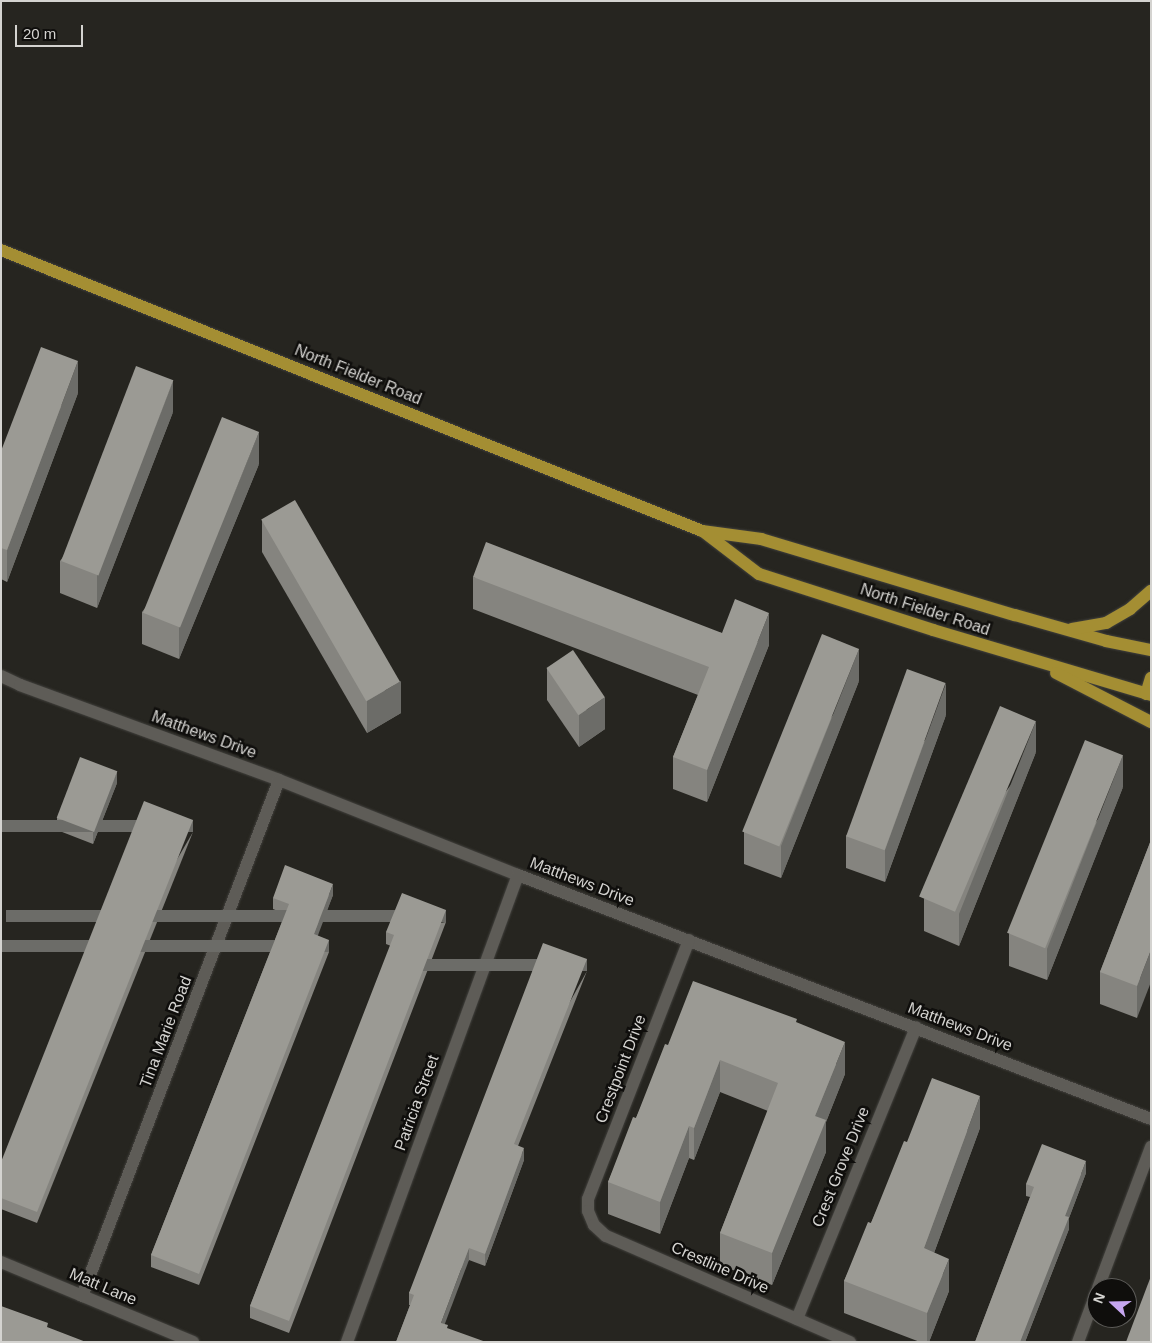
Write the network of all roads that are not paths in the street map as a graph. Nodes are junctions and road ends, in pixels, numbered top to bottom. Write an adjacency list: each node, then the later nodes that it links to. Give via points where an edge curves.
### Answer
1 (1, 250): 2 (main road, North Fielder Road)
2 (702, 531): 4 (main road, North Fielder Road, via 761,538); 6 (main road, North Fielder Road, via 759,574)
3 (1151, 591): 4 (main road, via 1106,623)
4 (1067, 630): 5 (main road, North Fielder Road)
5 (1151, 650)
6 (1032, 660): 9 (main road, North Fielder Road); 10 (main road)
7 (1, 676): 11 (street, Matthews Drive)
8 (1151, 678): 9 (main road)
9 (1148, 694)
10 (1151, 722)
11 (280, 780): 12 (street, Matthews Drive); 20 (street, Tina Marie Road)
12 (518, 875): 13 (street, Matthews Drive); 24 (street, Patricia Street)
13 (689, 940): 14 (street, Matthews Drive); 17 (street, Crestpoint Drive, via 588,1199)
14 (916, 1027): 15 (street, Matthews Drive); 22 (street, Crest Grove Drive)
15 (1151, 1119)
16 (1151, 1147): 19 (street)
17 (588, 1212): 22 (street, Crestline Drive, via 594,1225 606,1236)
18 (1, 1262): 20 (street, Matt Lane)
19 (1102, 1278)
20 (82, 1296): 23 (street, Matt Lane)
21 (1087, 1318): 26 (street)
22 (796, 1319): 25 (street, Crestline Drive)
23 (193, 1342)
24 (347, 1342)
25 (850, 1342)
26 (1078, 1342)

